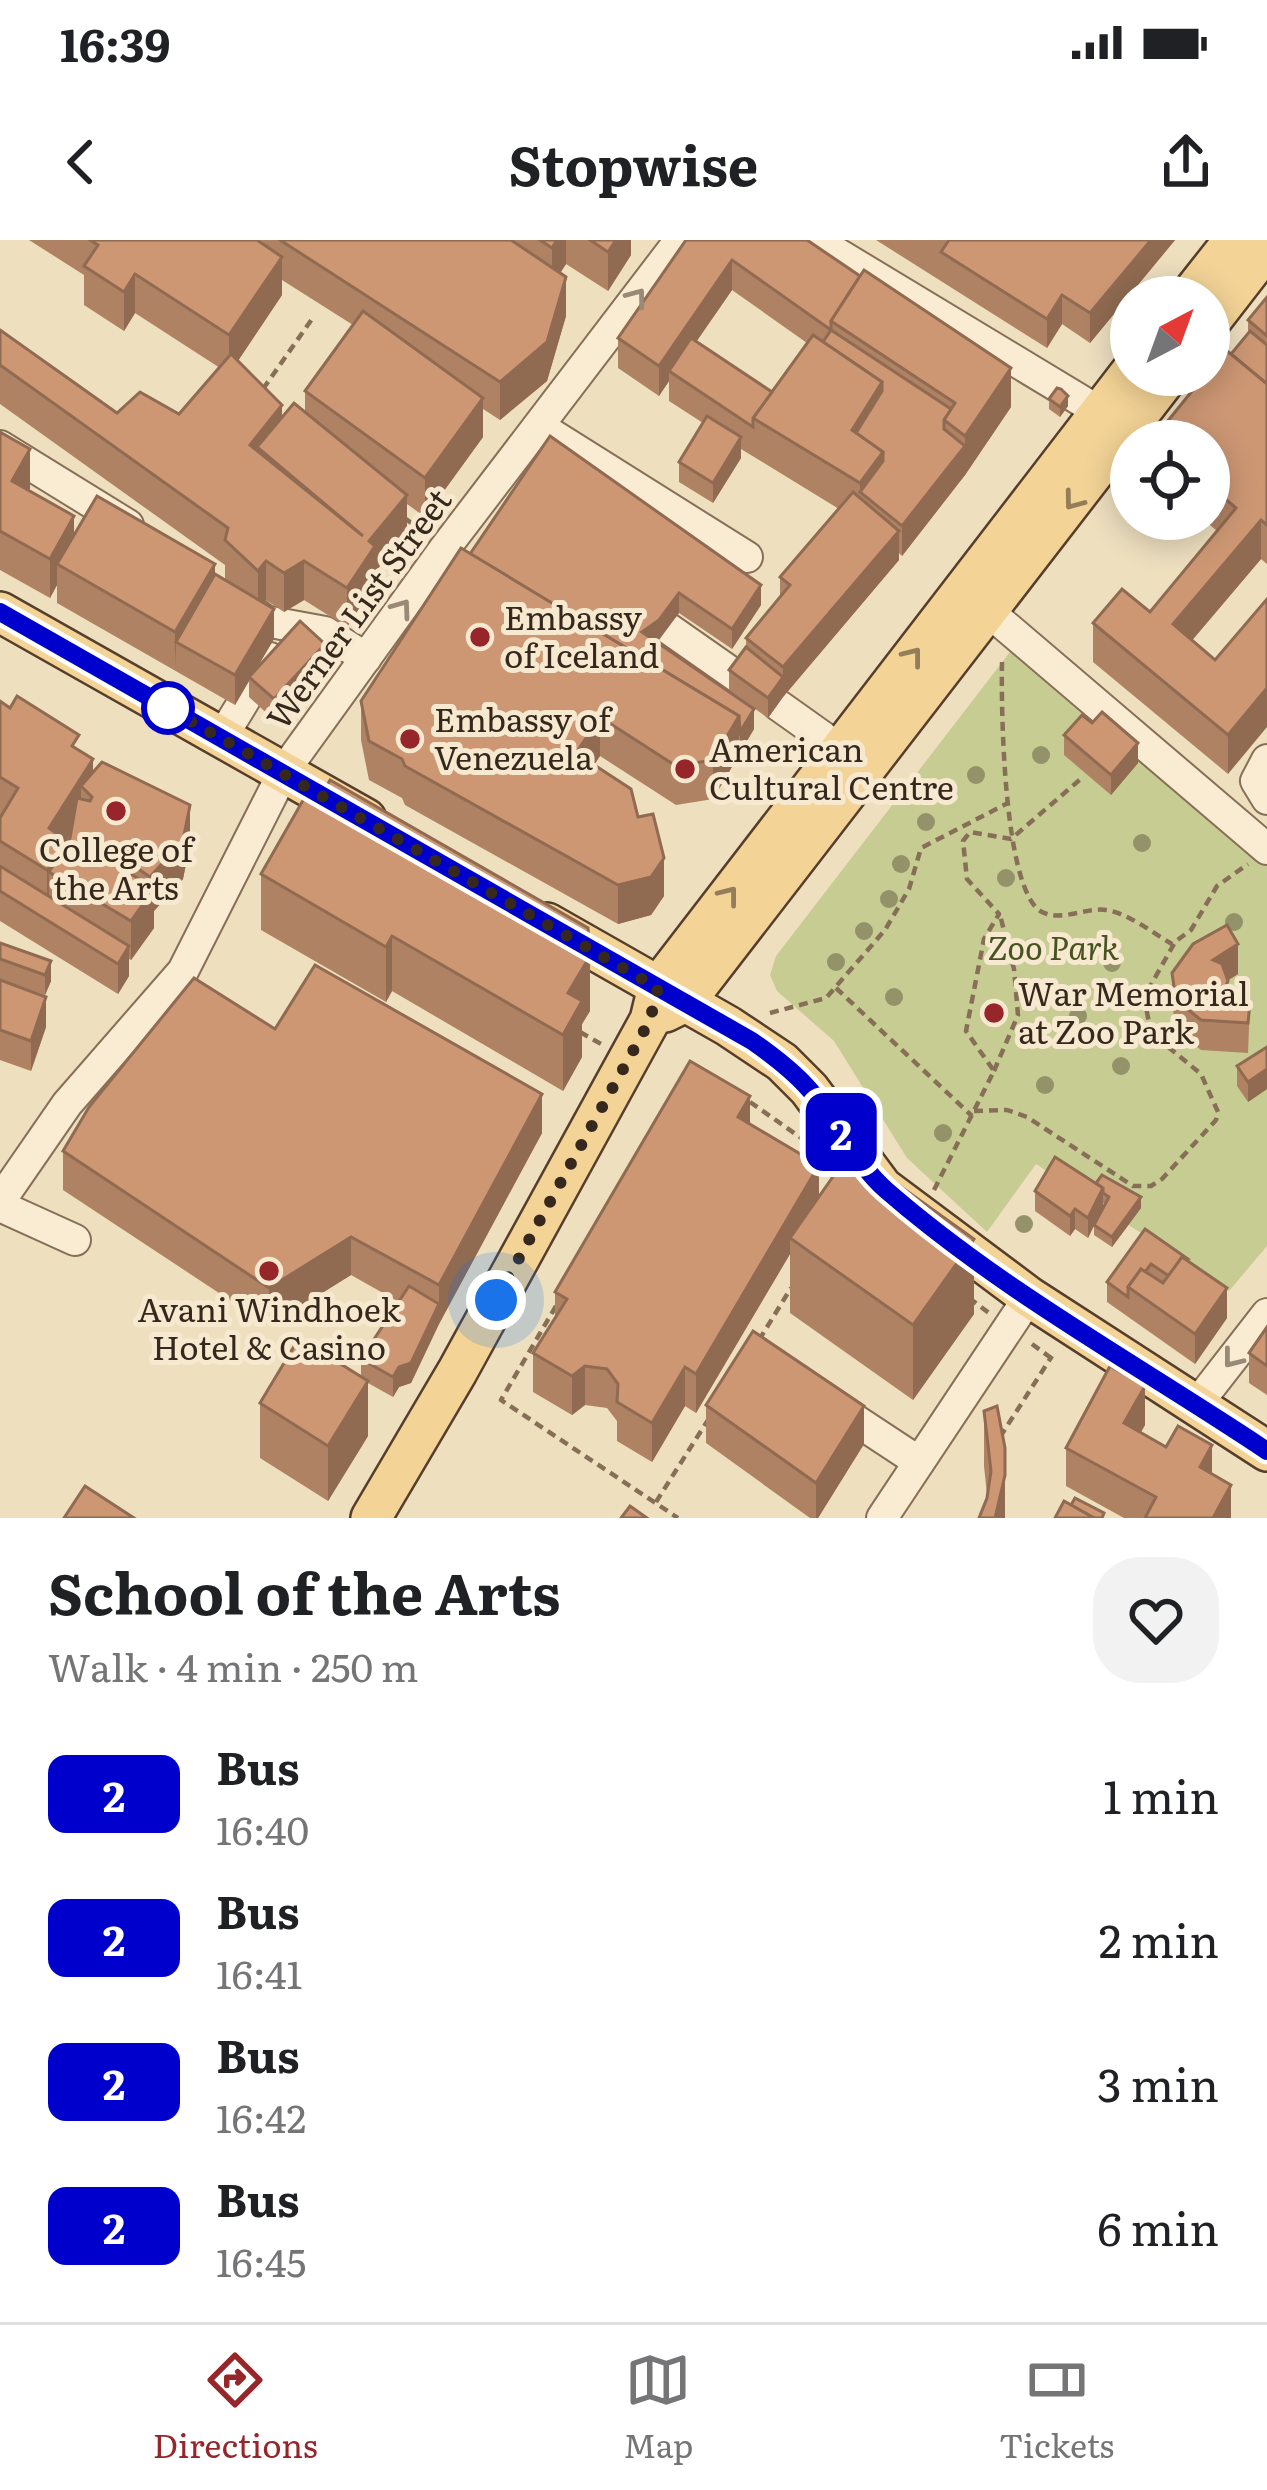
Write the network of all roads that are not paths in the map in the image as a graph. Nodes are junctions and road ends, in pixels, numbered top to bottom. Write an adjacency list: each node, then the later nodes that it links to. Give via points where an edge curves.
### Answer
1 (815, 240): 9 (street)
2 (1234, 240): 5 (main road)
3 (674, 248): 10 (street, Werner List Street, one-way to 3)
4 (1267, 248): 6 (main road)
5 (1206, 276)
6 (1230, 296)
7 (1112, 396): 9 (main road)
8 (1154, 396): 16 (main road, one-way to 16)
9 (1100, 412): 30 (main road, one-way to 9)
10 (540, 427): 13 (street); 19 (street, Werner List Street, one-way to 10)
11 (0, 446): 12 (street)
12 (161, 546)
13 (747, 557)
14 (217, 584): 17 (street)
15 (0, 612): 23 (main road)
16 (996, 618): 28 (street); 30 (main road)
17 (289, 628): 19 (street, via 325,632); 23 (street)
18 (669, 629): 20 (street)
19 (365, 658): 25 (street, Werner List Street)
20 (739, 678)
21 (778, 705): 22 (street)
22 (823, 736)
23 (222, 737): 25 (main road)
24 (1267, 760): 26 (street, via 1256,781)
25 (284, 771): 27 (main road); 31 (street, Werner List Street, via 183,971 68,1104)
26 (1267, 799)
27 (407, 842)
28 (1259, 855)
29 (524, 910): 30 (main road)
30 (664, 1003): 33 (main road, via 782,1062 882,1186); 39 (main road)
31 (0, 1203): 32 (street)
32 (75, 1240)
33 (1019, 1312): 36 (main road, via 1062,1342); 38 (street)
34 (1267, 1314): 36 (street, one-way to 36)
35 (801, 1384): 38 (street)
36 (1197, 1404): 37 (main road)
37 (1267, 1451)
38 (920, 1462): 40 (street)
39 (371, 1518)
40 (882, 1518)

